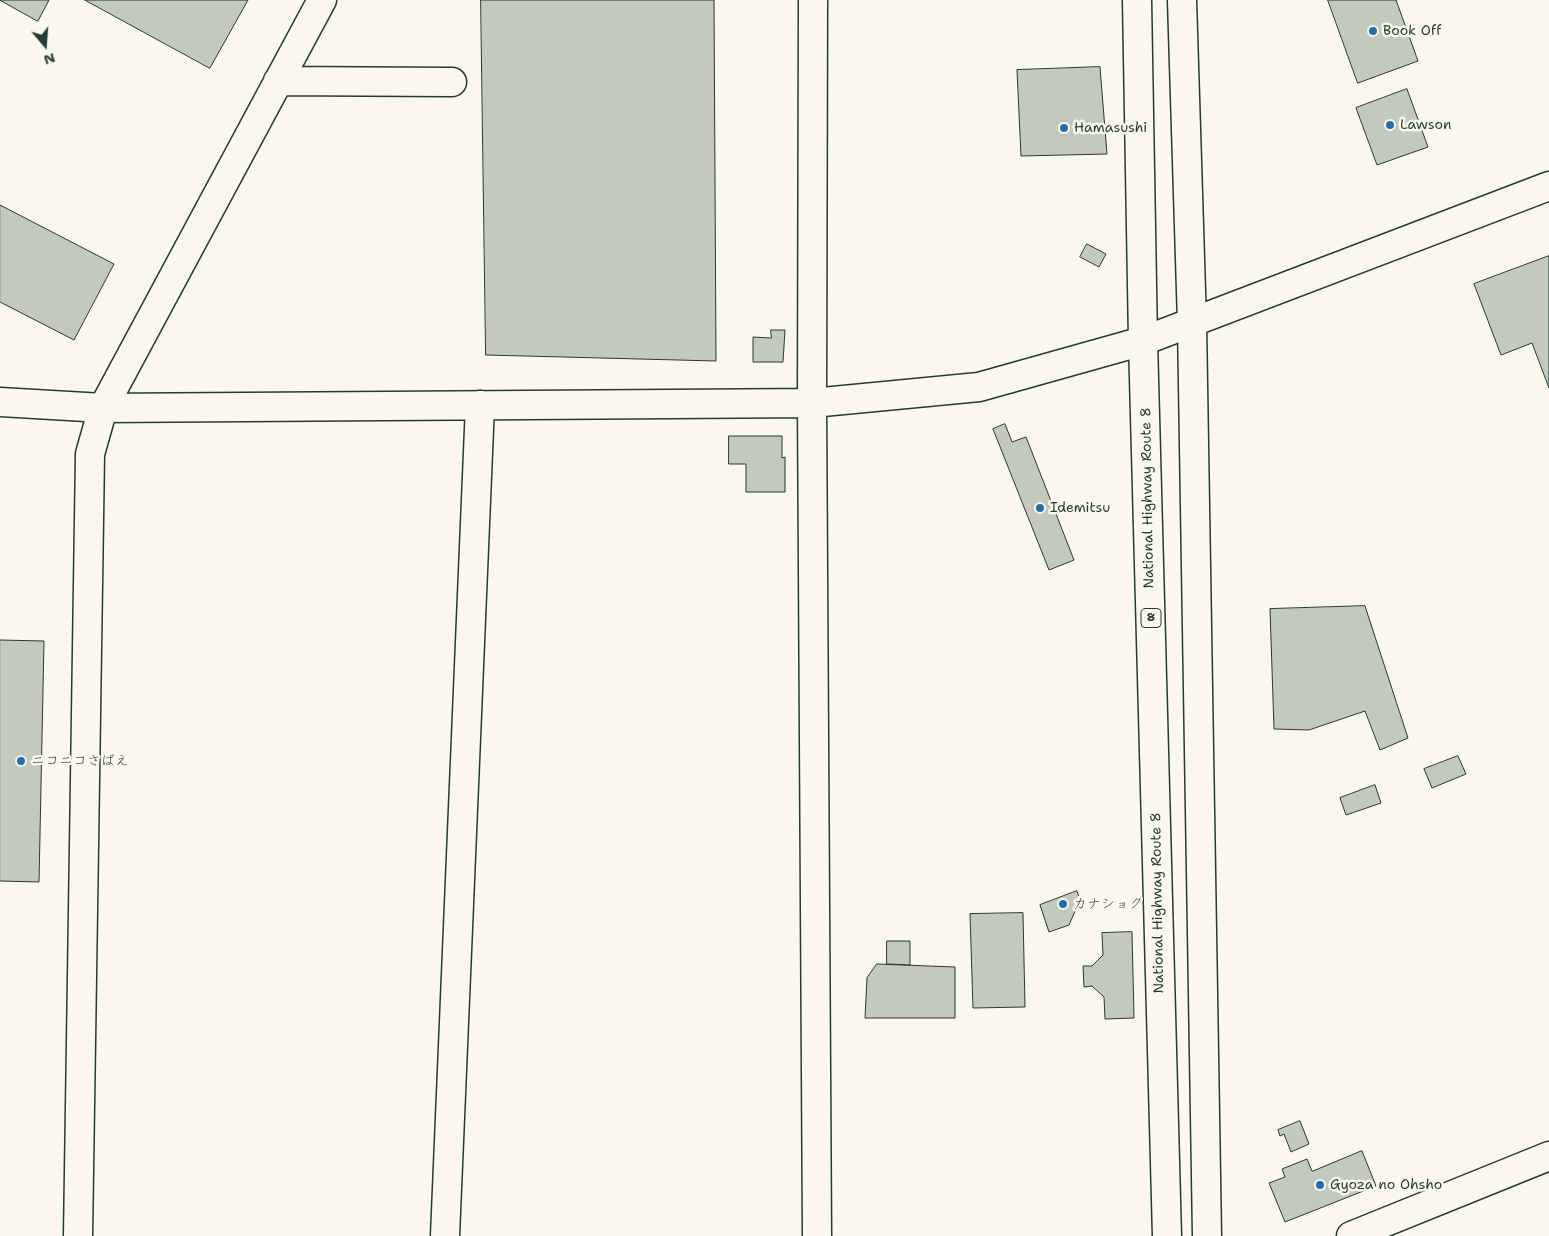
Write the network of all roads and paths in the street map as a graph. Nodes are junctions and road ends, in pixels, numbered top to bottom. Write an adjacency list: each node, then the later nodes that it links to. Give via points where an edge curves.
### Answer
1 (322, 0): 5 (main road)
2 (813, 0): 11 (main road)
3 (1138, 0): 9 (main road, National Highway Route 8 / 8)
4 (1182, 0): 8 (main road)
5 (278, 81): 6 (main road); 13 (main road)
6 (452, 82)
7 (1549, 186): 8 (main road)
8 (1192, 323): 9 (main road); 19 (main road)
9 (1144, 341): 11 (main road, via 979,387); 18 (main road, National Highway Route 8 / 8)
10 (0, 402): 13 (main road)
11 (812, 403): 12 (main road); 17 (main road)
12 (480, 405): 13 (main road); 16 (main road)
13 (103, 408): 15 (main road, via 90,454)
14 (1549, 1156): 20 (main road)
15 (78, 1236)
16 (445, 1236)
17 (817, 1236)
18 (1167, 1236)
19 (1206, 1236)
20 (1351, 1236)

